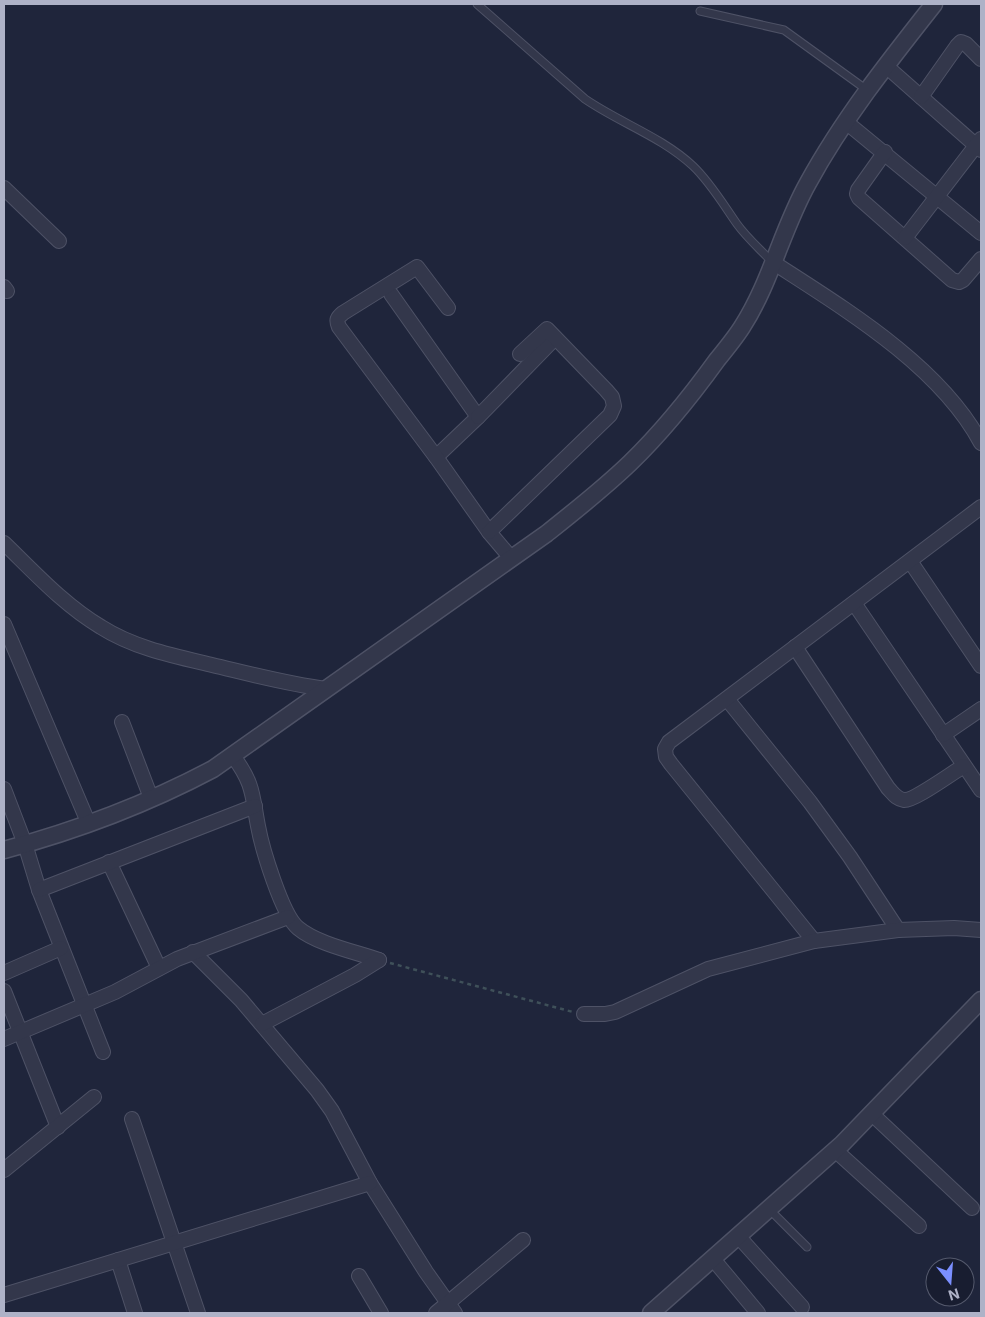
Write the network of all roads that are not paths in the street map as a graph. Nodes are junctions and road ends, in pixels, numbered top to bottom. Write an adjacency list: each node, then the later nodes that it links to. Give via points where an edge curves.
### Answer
1 (477, 4): 17 (lane, via 585,99 670,148 694,167 744,232)
2 (934, 4): 5 (street)
3 (700, 11): 6 (lane, via 784,30)
4 (981, 59): 7 (street, via 961,42)
5 (886, 66): 6 (street); 7 (street)
6 (868, 90): 8 (street)
7 (921, 97): 9 (street)
8 (846, 122): 10 (street); 17 (street, via 807,184)
9 (980, 145): 12 (street)
10 (885, 152): 12 (street); 14 (street, via 857,194)
11 (4, 188): 15 (street)
12 (938, 196): 13 (street); 14 (street)
13 (981, 233)
14 (904, 238): 16 (street, via 952,280 959,282)
15 (59, 241)
16 (981, 259)
17 (774, 263): 23 (street, via 846,309 915,363 961,413); 28 (street, via 742,327 665,426 587,502)
18 (391, 294): 22 (street)
19 (448, 308): 24 (street, via 417,267 343,313 337,322)
20 (555, 338): 21 (street, via 546,329); 22 (street); 26 (street, via 606,390 614,406 610,415 589,437)
21 (520, 354)
22 (478, 417): 24 (street)
23 (981, 443)
24 (436, 457): 26 (street)
25 (979, 514): 29 (street)
26 (489, 532): 28 (street)
27 (4, 543): 34 (street, via 84,616 114,634 166,654 280,682)
28 (511, 558): 34 (street)
29 (910, 561): 30 (street); 33 (street)
30 (854, 602): 32 (street); 38 (street)
31 (4, 624): 45 (street)
32 (795, 647): 35 (street); 40 (street, via 896,797 906,800 915,797)
33 (981, 666)
34 (326, 689): 39 (street)
35 (727, 699): 51 (street, via 816,810); 53 (street, via 670,742 665,749 666,757)
36 (981, 709): 38 (street)
37 (122, 722): 43 (street)
38 (943, 735): 40 (street)
39 (235, 754): 43 (street, via 190,781); 44 (street, via 247,776)
40 (964, 766): 42 (street)
41 (4, 790): 46 (street)
42 (981, 790)
43 (151, 798): 45 (street)
44 (256, 806): 48 (street); 50 (street, via 258,830)
45 (88, 822): 46 (street)
46 (25, 844): 47 (street); 49 (street)
47 (4, 850)
48 (109, 862): 49 (street); 56 (street)
49 (39, 890): 54 (street)
50 (288, 917): 55 (street); 62 (street, via 310,935 379,960)
51 (898, 930): 52 (street); 53 (street)
52 (981, 930)
53 (814, 941): 61 (street, via 708,969 615,1012)
54 (61, 948): 57 (street); 60 (street)
55 (193, 952): 56 (street); 62 (street)
56 (159, 968): 60 (street)
57 (4, 973)
58 (4, 991): 63 (street)
59 (981, 1000): 67 (street)
60 (84, 1006): 63 (street); 65 (street)
61 (584, 1014)
62 (262, 1024): 72 (street, via 332,1111)
63 (21, 1031): 64 (street); 69 (street)
64 (4, 1039)
65 (103, 1052)
66 (94, 1097): 69 (street)
67 (875, 1111): 70 (street); 73 (street)
68 (132, 1119): 78 (street)
69 (58, 1126): 71 (street)
70 (835, 1150): 74 (street); 75 (street)
71 (4, 1170)
72 (370, 1183): 78 (street); 85 (street)
73 (972, 1208)
74 (769, 1209): 76 (street); 79 (lane)
75 (919, 1226)
76 (738, 1236): 80 (street); 84 (street)
77 (523, 1240): 85 (street)
78 (174, 1244): 81 (street); 88 (street)
79 (808, 1247)
80 (713, 1259): 86 (street); 91 (street)
81 (118, 1260): 83 (street); 87 (street)
82 (359, 1276): 89 (street)
83 (4, 1295)
84 (802, 1308)
85 (452, 1309): 90 (street)
86 (658, 1311)
87 (135, 1313)
88 (198, 1313)
89 (382, 1313)
90 (436, 1313)
91 (758, 1313)

